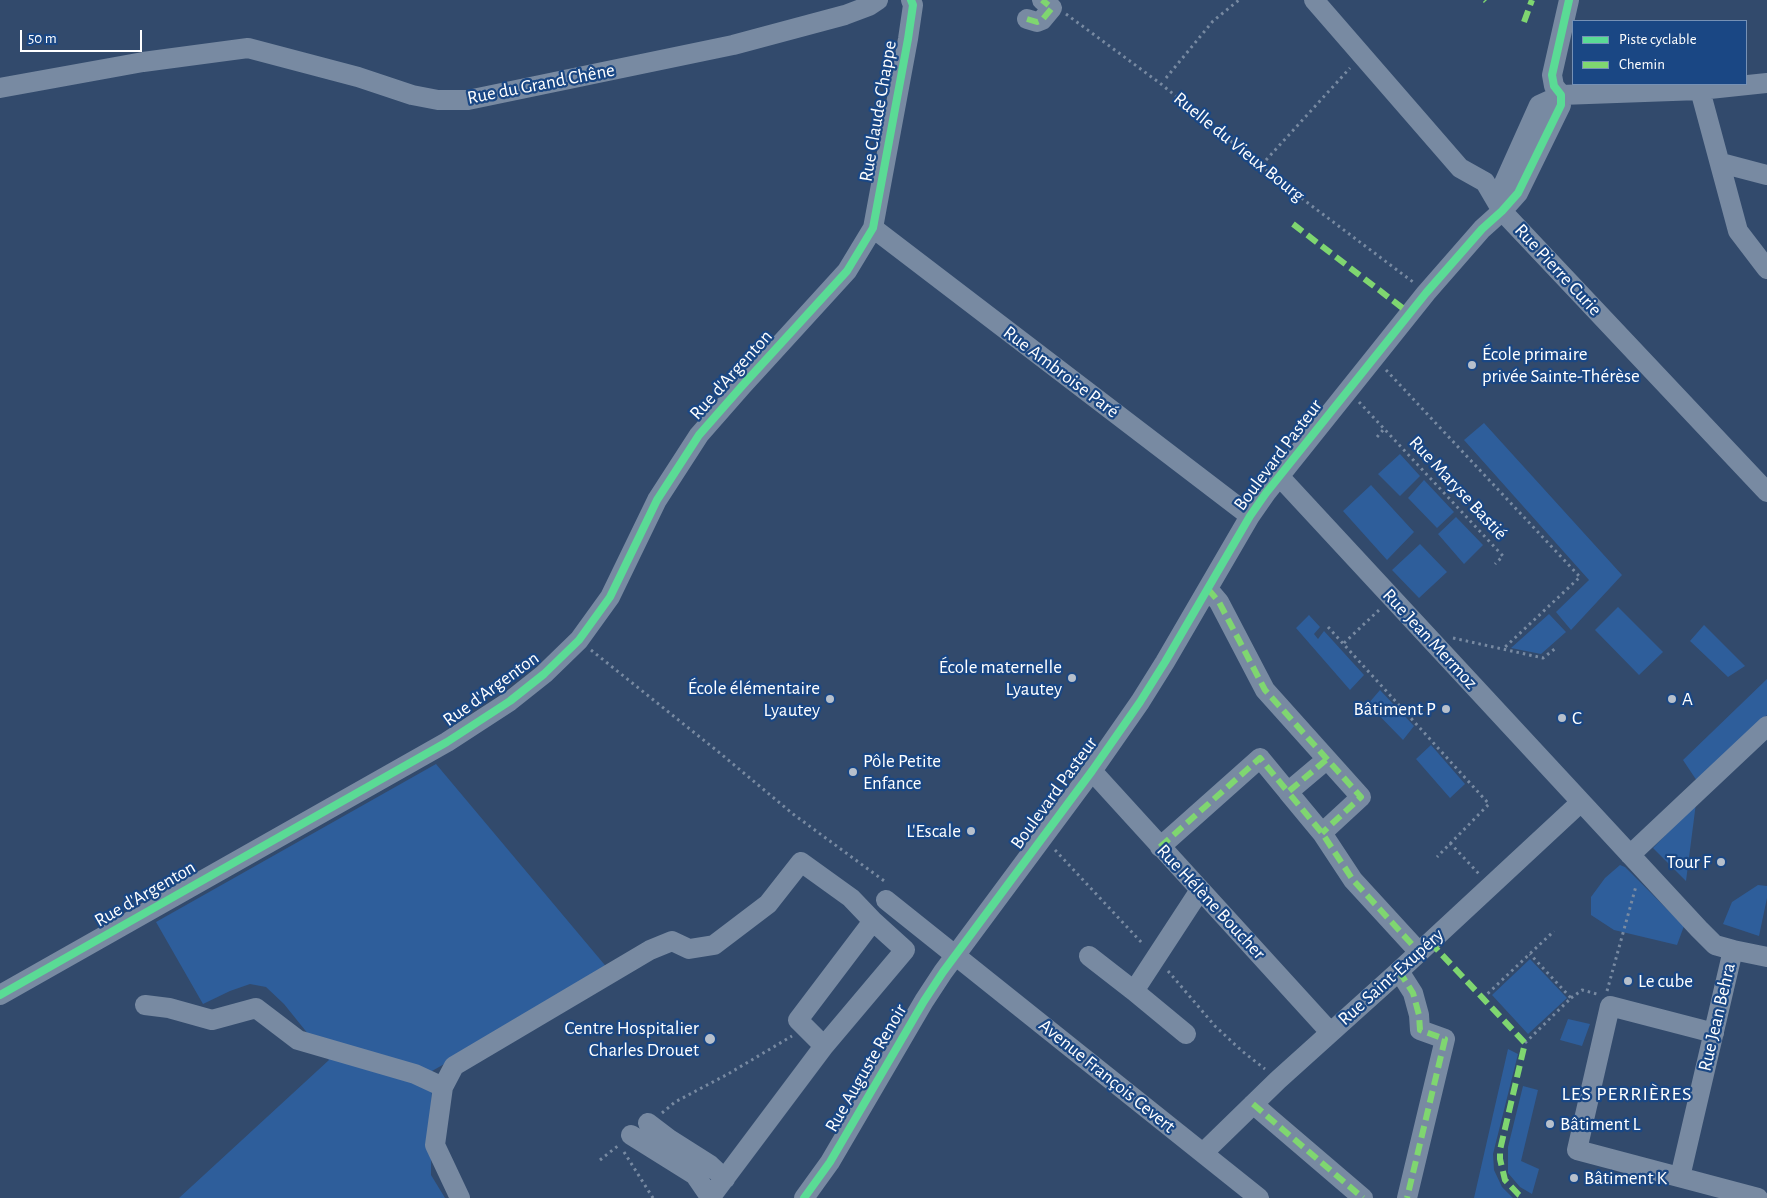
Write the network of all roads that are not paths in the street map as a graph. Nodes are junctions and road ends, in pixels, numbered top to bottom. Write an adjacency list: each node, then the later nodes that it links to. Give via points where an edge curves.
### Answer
1 (878, 0): 10 (street, Rue du Grand Chêne, via 845,14 733,45 468,100 438,100 412,95 248,48 143,62)
2 (911, 0): 16 (street, Rue Claude Chappe, via 908,39)
3 (1314, 0): 15 (street, Rue Pierre Curie, via 1460,168 1484,182)
4 (1569, 0): 12 (street, via 1552,75 1554,86)
5 (1047, 4): 6 (street, via 1042,20)
6 (1027, 19)
7 (1767, 82): 8 (street)
8 (1747, 84)
9 (1742, 85): 11 (street)
10 (0, 88)
11 (1700, 90): 12 (street); 13 (street)
12 (1561, 94): 15 (street, via 1539,105 1504,183)
13 (1721, 163): 14 (street); 17 (street, via 1738,231)
14 (1767, 175)
15 (1502, 211): 18 (street, Boulevard Pasteur, via 1482,228 1426,293); 19 (street, Rue Pierre Curie)
16 (873, 228): 20 (street, Rue Ambroise Paré); 40 (street, Rue d'Argenton, via 847,271 699,435 657,500 610,597 579,640 544,674 510,701 446,742)
17 (1767, 269)
18 (1279, 476): 20 (street, Boulevard Pasteur); 26 (street, Rue Jean Mermoz)
19 (1767, 492)
20 (1250, 516): 21 (street, Boulevard Pasteur)
21 (1208, 589): 23 (street, via 1219,602 1265,690); 24 (street, Boulevard Pasteur, via 1140,702)
22 (1767, 726): 29 (street)
23 (1326, 760): 25 (street); 27 (street, via 1361,796)
24 (1092, 771): 28 (street, Rue Hélène Boucher); 35 (street, Boulevard Pasteur)
25 (1288, 792): 27 (street); 28 (street, via 1260,758)
26 (1581, 802): 29 (street, Rue Jean Behra); 34 (street, Rue Saint-Exupéry)
27 (1322, 833): 34 (street, via 1353,880)
28 (1160, 847): 30 (street, Rue Hélène Boucher)
29 (1636, 861): 33 (street, Rue Jean Behra, via 1715,944)
30 (1200, 890): 39 (street); 42 (street, Rue Hélène Boucher)
31 (886, 900): 35 (street, Avenue François Cevert)
32 (873, 921): 45 (street, via 798,1020); 45 (street, via 905,950); 46 (street, via 850,898 801,862 768,904 714,945 689,949 672,941 650,950 454,1066)
33 (1733, 950): 37 (street); 43 (street, Rue Jean Behra)
34 (1420, 952): 38 (street, Rue Saint-Exupéry)
35 (956, 955): 50 (street, Avenue François Cevert); 55 (street, Rue Auguste Renoir, via 924,1000 830,1162)
36 (1089, 956): 39 (street)
37 (1767, 957)
38 (1399, 971): 42 (street, Rue Saint-Exupéry); 57 (street, via 1413,993 1420,1030 1445,1039)
39 (1134, 991): 44 (street)
40 (0, 995)
41 (145, 1005): 46 (street, via 212,1020 256,1008 298,1040 415,1074)
42 (1330, 1032): 47 (street, Rue Saint-Exupéry)
43 (1714, 1033): 51 (street, Rue Jean Behra); 51 (street, via 1608,1001 1576,1150)
44 (1186, 1034)
45 (824, 1046): 52 (street)
46 (443, 1087): 54 (street, via 435,1145)
47 (1253, 1104): 50 (street, Rue Saint-Exupéry); 56 (street)
48 (648, 1123): 52 (street, via 710,1165)
49 (625, 1140): 52 (street, via 694,1175)
50 (1203, 1152): 53 (street, Avenue François Cevert)
51 (1680, 1177): 58 (street)
52 (718, 1192)
53 (1248, 1195)
54 (460, 1198)
55 (804, 1198)
56 (1363, 1198)
57 (1406, 1198)
58 (1758, 1198)

